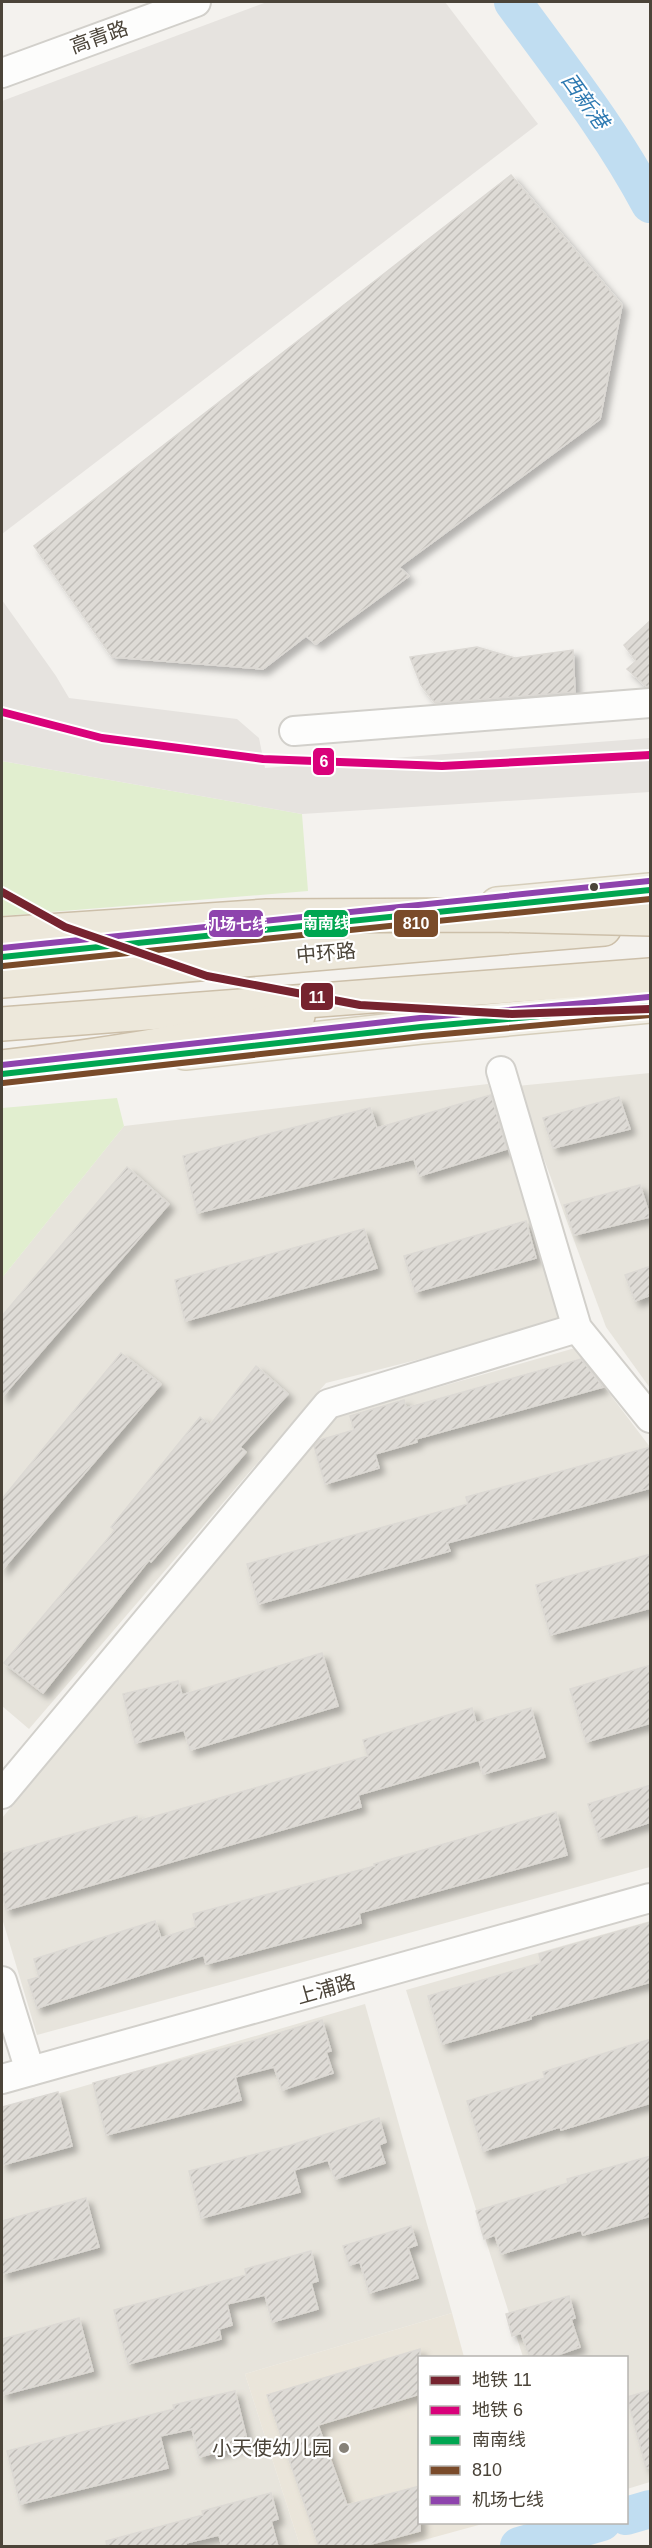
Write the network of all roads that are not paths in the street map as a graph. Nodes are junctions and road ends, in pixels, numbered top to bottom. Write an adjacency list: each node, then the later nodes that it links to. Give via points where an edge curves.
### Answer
1 (196, 2): 2 (street, 高青路)
2 (2, 74)
3 (651, 704): 4 (street)
4 (294, 731)
5 (651, 890): 9 (main road)
6 (651, 919): 8 (highway, bridge, via 267,916)
7 (651, 925): 11 (highway, 中环路)
8 (2, 934)
9 (2, 957)
10 (651, 975): 12 (highway)
11 (2, 981)
12 (389, 994): 14 (highway); 15 (highway, via 226,1034 81,1059)
13 (651, 1006): 17 (main road, via 409,1028)
14 (2, 1024)
15 (2, 1067)
16 (501, 1071): 18 (street)
17 (2, 1074)
18 (577, 1328): 19 (street); 20 (street, via 328,1404)
19 (651, 1418)
20 (2, 1794)
21 (651, 1898): 23 (street, 上浦路)
22 (2, 1981): 23 (street)
23 (30, 2072): 24 (street, 上浦路)
24 (2, 2079)

